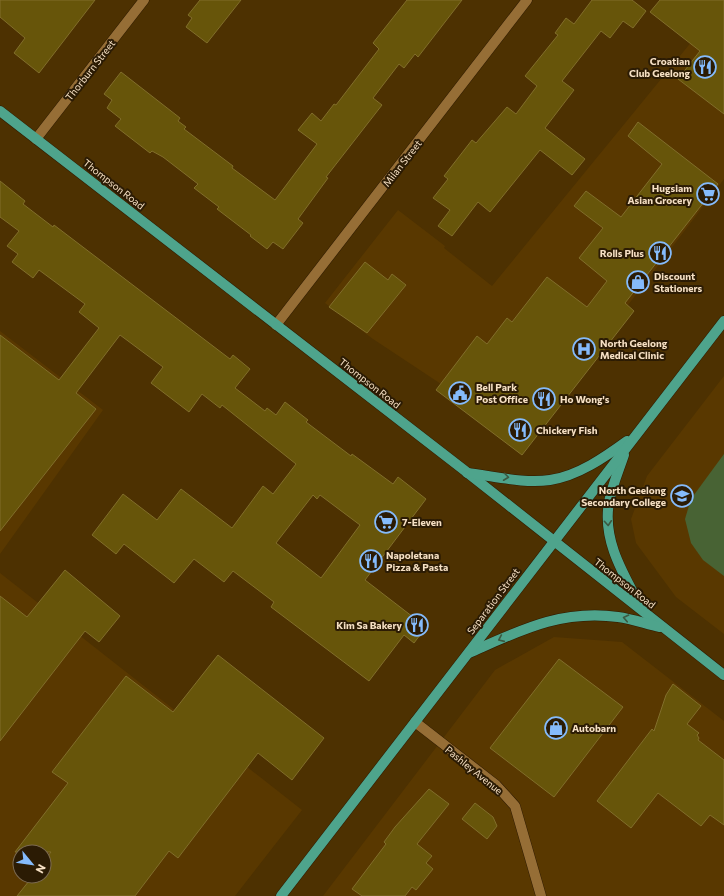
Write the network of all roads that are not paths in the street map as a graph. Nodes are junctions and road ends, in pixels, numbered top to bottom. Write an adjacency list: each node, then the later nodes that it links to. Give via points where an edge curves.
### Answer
1 (144, 0): 4 (street, Thorburn Street)
2 (527, 0): 6 (street, Milan Street)
3 (0, 111): 4 (main road, Thompson Road)
4 (36, 139): 6 (main road, Thompson Road)
5 (724, 321): 7 (main road, Separation Street)
6 (276, 325): 9 (main road, Thompson Road)
7 (636, 435): 8 (main road, Separation Street); 9 (main road, one-way to 7, via 533,480 555,479 594,463)
8 (628, 445): 10 (main road, Separation Street); 11 (main road, one-way to 11, via 610,496 608,530 622,571)
9 (467, 473): 10 (main road, Thompson Road)
10 (554, 541): 11 (main road, Thompson Road); 13 (main road, Separation Street)
11 (644, 612): 12 (main road, Thompson Road)
12 (664, 628): 13 (main road, one-way to 13, via 619,617 569,616 529,626); 14 (main road, Thompson Road)
13 (467, 654): 15 (main road, Separation Street)
14 (724, 675)
15 (415, 722): 16 (main road, Separation Street); 17 (street, Pashley Avenue, via 496,785 516,806)
16 (281, 896)
17 (541, 896)

